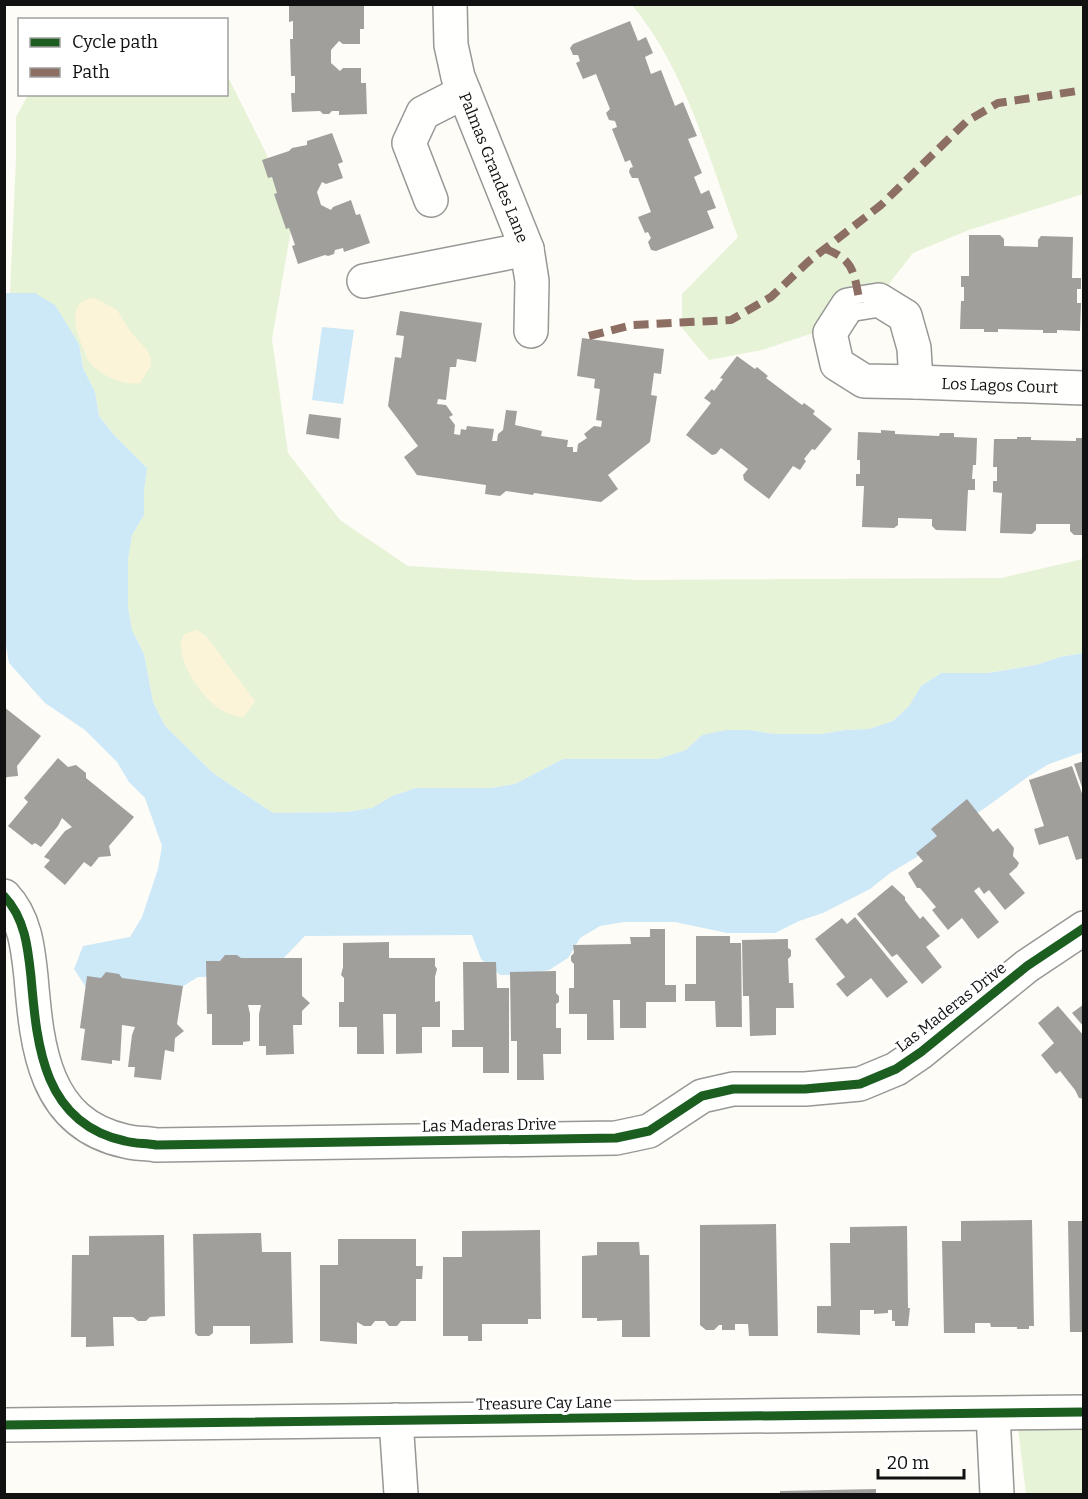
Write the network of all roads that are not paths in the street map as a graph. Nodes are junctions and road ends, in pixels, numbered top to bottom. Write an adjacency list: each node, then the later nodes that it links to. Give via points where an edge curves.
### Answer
1 (450, 4): 2 (street, Palmas Grandes Lane, via 451,45)
2 (464, 92): 3 (street, via 423,113 409,143); 4 (street, Palmas Grandes Lane)
3 (430, 200)
4 (527, 249): 5 (street); 6 (street, Palmas Grandes Lane, via 532,281)
5 (364, 281)
6 (531, 331)
7 (916, 382): 8 (street, Los Lagos Court)
8 (1083, 388)
9 (4, 896): 10 (street, Las Maderas Drive, via 23,926 40,1054 52,1086 70,1111 95,1131 125,1141 156,1145 616,1138 649,1131 702,1096 733,1089 860,1084 896,1069 921,1052 1027,966)
10 (1083, 928)
11 (1083, 1412): 12 (street, Treasure Cay Lane)
12 (993, 1414): 13 (street, Treasure Cay Lane); 16 (street)
13 (396, 1420): 14 (street, Treasure Cay Lane); 15 (street)
14 (4, 1425)
15 (401, 1494)
16 (997, 1494)

